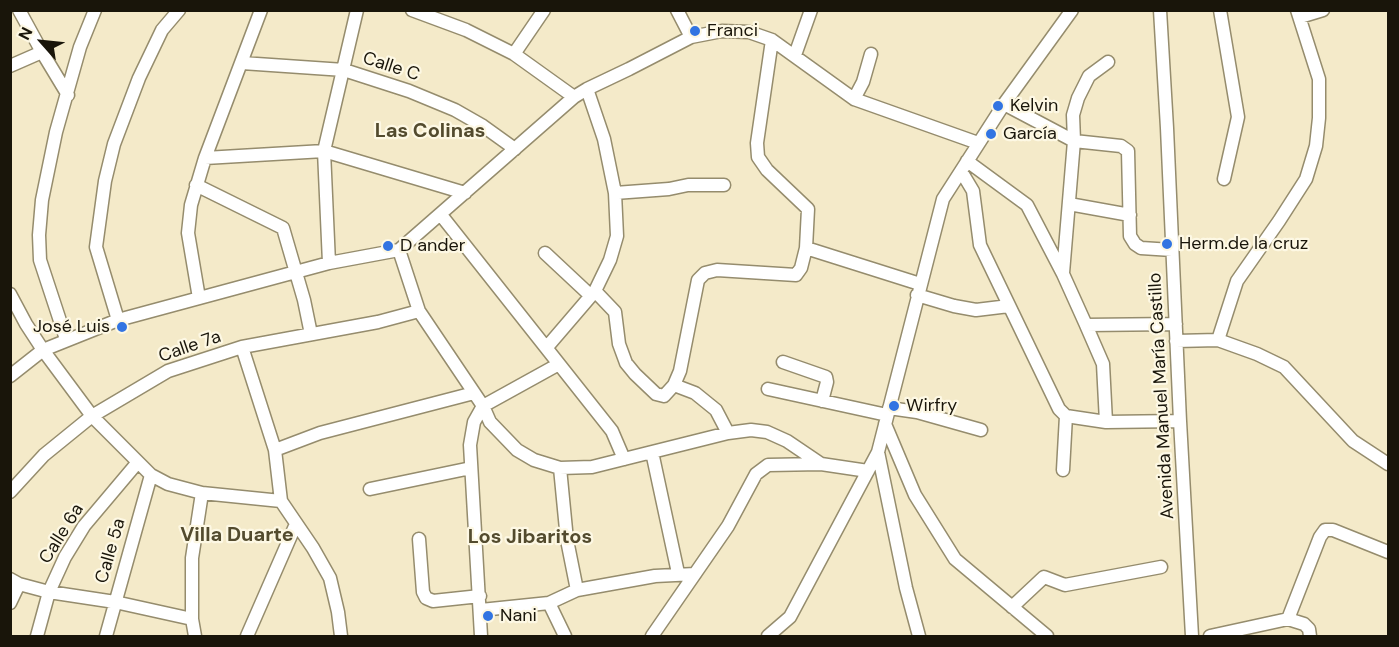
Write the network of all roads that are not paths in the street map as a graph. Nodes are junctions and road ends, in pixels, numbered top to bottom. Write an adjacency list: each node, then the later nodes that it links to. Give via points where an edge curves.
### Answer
1 (19, 10): 17 (street)
2 (95, 10): 26 (street, via 80,47)
3 (180, 10): 57 (street, via 162,30 139,78 114,144 105,181 96,247)
4 (261, 10): 22 (street)
5 (357, 10): 24 (street)
6 (412, 10): 18 (street, via 466,30)
7 (544, 10): 18 (street)
8 (677, 10): 15 (street)
9 (811, 10): 20 (street)
10 (1072, 10): 29 (street)
11 (1160, 10): 46 (street, Avenida Manuel María Castillo)
12 (1220, 10): 36 (street, via 1238,117)
13 (1323, 10): 14 (street)
14 (1299, 14): 62 (street, via 1319,79 1316,146 1306,178 1237,281)
15 (691, 37): 16 (street, via 740,31); 25 (street)
16 (772, 40): 20 (street); 44 (street, via 758,157 808,209)
17 (42, 52): 23 (street); 26 (street)
18 (514, 54): 27 (street)
19 (871, 54): 28 (street)
20 (795, 55): 28 (street)
21 (1108, 62): 30 (street, via 1089,76 1078,98 1073,115)
22 (242, 63): 24 (street, Calle C); 34 (street)
23 (10, 66)
24 (344, 70): 32 (street, Calle C, via 455,110); 33 (street)
25 (586, 89): 27 (street); 40 (street, via 604,139)
26 (68, 95): 61 (street, via 49,163 39,235 40,260)
27 (574, 97): 32 (street)
28 (854, 99): 31 (street)
29 (1004, 104): 30 (street); 31 (street)
30 (1074, 141): 41 (street); 42 (street, via 1121,146 1128,151)
31 (978, 143): 35 (street)
32 (515, 149): 39 (street)
33 (324, 151): 34 (street); 39 (street); 48 (street)
34 (205, 158): 37 (street)
35 (964, 166): 50 (street, via 1027,205); 51 (street, via 943,199); 55 (street, via 973,191 980,245)
36 (1224, 179)
37 (196, 185): 49 (street, via 279,225 286,234); 54 (street, via 188,233)
38 (724, 185): 40 (street)
39 (465, 193): 43 (street)
40 (615, 193): 52 (street, via 616,236 610,260)
41 (1069, 204): 42 (street); 50 (street)
42 (1130, 214): 46 (street, via 1130,236 1135,244)
43 (441, 215): 45 (street); 65 (street)
44 (806, 248): 51 (street); 70 (street, via 796,275 717,270 698,280)
45 (399, 250): 48 (street); 56 (street)
46 (1172, 250): 58 (street, Avenida Manuel María Castillo)
47 (544, 253): 52 (street)
48 (329, 263): 49 (street)
49 (294, 272): 54 (street); 60 (street)
50 (1063, 274): 59 (street)
51 (918, 290): 55 (street, via 954,306 976,310); 76 (street)
52 (593, 293): 65 (street); 70 (street, via 615,312 619,344 634,374 660,397)
53 (10, 294): 66 (street)
54 (199, 298): 57 (street)
55 (1009, 306): 77 (street)
56 (419, 311): 60 (street, Calle 7a); 72 (street)
57 (118, 320): 61 (street)
58 (1176, 324): 59 (street); 63 (street, Avenida Manuel María Castillo)
59 (1086, 325): 79 (street, via 1102,364)
60 (311, 334): 64 (street, Calle 7a)
61 (66, 339): 66 (street)
62 (1218, 340): 63 (street); 88 (street, via 1284,367 1353,441)
63 (1176, 341): 78 (street, Avenida Manuel María Castillo)
64 (242, 347): 75 (street, Calle 7a, via 168,371); 82 (street)
65 (547, 347): 68 (street)
66 (43, 350): 69 (street); 75 (street)
67 (783, 362): 73 (street, via 826,377)
68 (559, 364): 74 (street); 85 (street, via 612,430)
69 (10, 376)
70 (674, 384): 81 (street, via 695,393 716,410)
71 (768, 388): 73 (street)
72 (474, 393): 74 (street); 82 (street, via 320,433)
73 (822, 401): 76 (street)
74 (483, 406): 89 (street, via 474,422); 90 (street, via 489,422 517,450)
75 (92, 416): 86 (street); 95 (street, Calle 7a, via 44,455)
76 (887, 416): 80 (street, via 917,412); 84 (street); 111 (street, via 915,495 955,560)
77 (1066, 416): 79 (street); 91 (street)
78 (1180, 421): 79 (street); 126 (street, Avenida Manuel María Castillo)
79 (1106, 422)
80 (981, 430)
81 (728, 433): 83 (street); 87 (street, via 767,432)
82 (274, 450): 97 (street)
83 (652, 452): 85 (street); 102 (street)
84 (878, 452): 92 (street); 124 (street)
85 (624, 459): 90 (street)
86 (138, 462): 93 (street); 106 (street, Calle 6a, via 84,526)
87 (820, 464): 92 (street); 103 (street, via 768,465 756,474 728,526)
88 (1389, 464)
89 (471, 468): 94 (street); 107 (street)
90 (560, 468): 105 (street)
91 (1063, 470)
92 (868, 471): 123 (street, via 790,617)
93 (151, 475): 96 (street); 109 (street, Calle 5a)
94 (370, 489)
95 (10, 492)
96 (202, 494): 97 (street); 113 (street, via 192,558)
97 (281, 501): 98 (street)
98 (296, 524): 118 (street); 119 (street, via 330,578)
99 (419, 539): 107 (street, via 426,598 433,601)
100 (1389, 552): 114 (street, via 1325,530)
101 (1161, 567): 111 (street, via 1065,585 1044,576)
102 (678, 573): 103 (street); 105 (street)
103 (695, 574): 122 (street)
104 (15, 582): 106 (street); 108 (street)
105 (577, 591): 110 (street)
106 (49, 592): 109 (street); 115 (street, Calle 6a)
107 (480, 596): 112 (street)
108 (10, 603)
109 (115, 603): 113 (street); 116 (street, Calle 5a)
110 (549, 603): 112 (street); 121 (street)
111 (1012, 608): 125 (street)
112 (481, 610): 120 (street)
113 (192, 619): 117 (street)
114 (1288, 619): 127 (street); 128 (street, via 1304,624)
115 (37, 636)
116 (106, 636)
117 (195, 636)
118 (247, 636)
119 (341, 636)
120 (481, 636)
121 (565, 636)
122 (652, 636)
123 (768, 636)
124 (919, 636)
125 (1047, 636)
126 (1192, 636)
127 (1210, 636)
128 (1310, 636)

